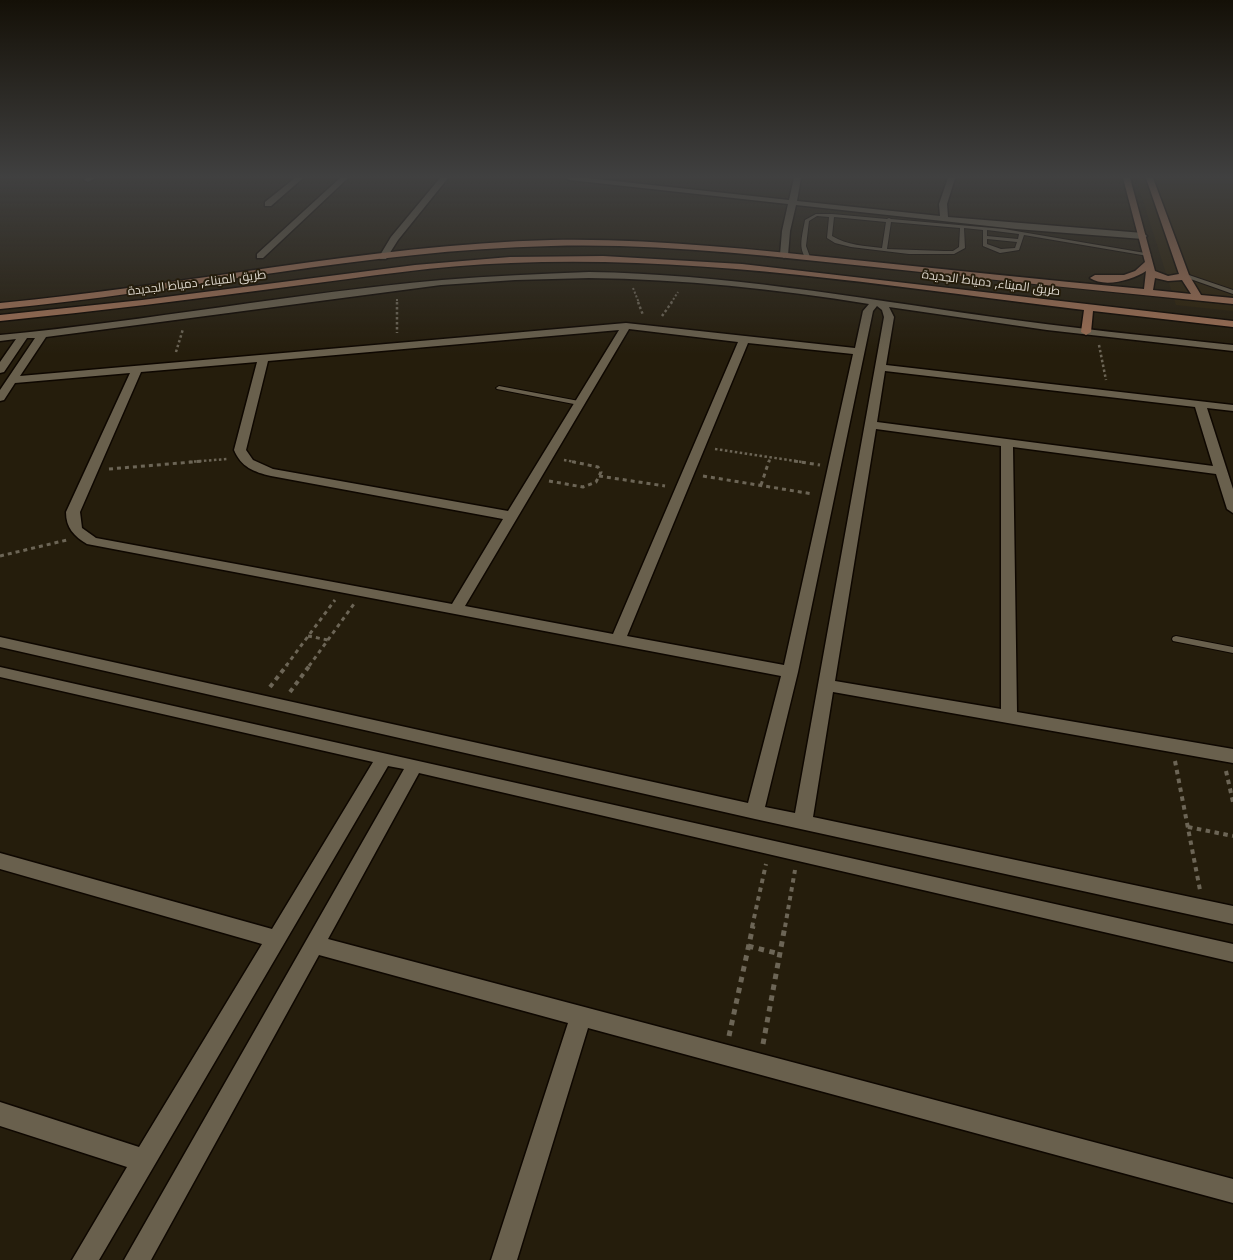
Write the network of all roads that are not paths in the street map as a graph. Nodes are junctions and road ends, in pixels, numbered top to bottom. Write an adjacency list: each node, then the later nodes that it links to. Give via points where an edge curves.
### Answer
1 (1143, 236): 19 (main road)
2 (281, 237): 16 (street)
3 (396, 237): 17 (street)
4 (787, 237): 15 (street)
5 (804, 237): 18 (lane, via 803,246)
6 (829, 237): 14 (lane, via 834,242 848,246)
7 (886, 237): 14 (lane)
8 (962, 237): 14 (lane, via 962,248 958,251)
9 (985, 237): 13 (lane); 13 (lane, via 987,247 1000,251 1017,249)
10 (1021, 237): 13 (lane)
11 (1038, 237): 19 (lane)
12 (1170, 237): 22 (main road)
13 (1020, 240)
14 (884, 249)
15 (784, 255): 17 (main road, طريق الميناء, دمياط الجديدة, via 695,247 570,243 453,249); 18 (main road, طريق الميناء, دمياط الجديدة)
16 (260, 256)
17 (383, 257): 31 (main road, طريق الميناء, دمياط الجديدة, via 146,291)
18 (807, 257): 20 (main road, طريق الميناء, دمياط الجديدة)
19 (1150, 263): 20 (main road, via 1137,275 1116,279 938,264); 22 (main road, via 1170,278); 26 (main road)
20 (907, 268): 21 (main road, طريق الميناء, دمياط الجديدة)
21 (937, 271): 23 (main road, طريق الميناء, دمياط الجديدة); 24 (main road, via 944,280)
22 (1184, 275): 25 (lane); 28 (main road)
23 (989, 276): 26 (main road, طريق الميناء, دمياط الجديدة); 27 (main road, via 978,279 973,285)
24 (931, 289): 27 (main road, طريق الميناء, دمياط الجديدة); 33 (main road, طريق الميناء, دمياط الجديدة, via 695,262 510,260 406,269)
25 (1233, 292)
26 (1148, 293): 28 (main road, طريق الميناء, دمياط الجديدة)
27 (981, 294): 32 (main road, طريق الميناء, دمياط الجديدة)
28 (1198, 298): 30 (main road, طريق الميناء, دمياط الجديدة)
29 (876, 301): 36 (street); 37 (street, via 687,278 628,275 512,277 398,288); 42 (street, via 868,310); 44 (street, via 888,313)
30 (1233, 301)
31 (0, 306)
32 (1089, 307): 34 (main road, طريق الميناء, دمياط الجديدة); 36 (main road)
33 (0, 318)
34 (1233, 324)
35 (626, 326): 40 (street); 43 (street); 50 (street)
36 (1091, 333): 41 (street)
37 (42, 334): 38 (street); 47 (street)
38 (24, 336): 39 (street); 45 (street)
39 (0, 338)
40 (745, 338): 42 (street); 60 (street)
41 (1233, 348)
42 (860, 352): 64 (street)
43 (264, 358): 46 (street); 57 (street, via 240,450 242,458 258,469)
44 (880, 367): 51 (street); 53 (street)
45 (0, 370)
46 (137, 370): 47 (street); 58 (street, via 73,512 72,521 82,536 107,545)
47 (12, 380): 49 (street)
48 (499, 388): 50 (lane)
49 (0, 398)
50 (579, 403): 57 (street)
51 (1200, 404): 52 (street); 55 (street)
52 (1233, 408)
53 (870, 426): 54 (street); 65 (street)
54 (1007, 443): 55 (street); 66 (street)
55 (1221, 471): 56 (street)
56 (1233, 509)
57 (511, 516): 58 (street)
58 (454, 610): 60 (street)
59 (1176, 639): 62 (lane)
60 (618, 640): 64 (street)
61 (0, 642): 70 (street)
62 (1233, 650)
63 (0, 672): 68 (street)
64 (790, 672): 70 (street)
65 (826, 684): 66 (street); 71 (street)
66 (1009, 716): 67 (street)
67 (1227, 755)
68 (384, 758): 69 (street); 74 (street)
69 (414, 765): 75 (street); 76 (street)
70 (755, 812): 71 (street)
71 (803, 822): 73 (street)
72 (0, 861): 74 (street)
73 (1233, 915)
74 (276, 939): 79 (street)
75 (314, 945): 77 (street); 82 (street)
76 (1233, 954)
77 (581, 1017): 80 (street); 83 (street)
78 (0, 1114): 79 (street)
79 (144, 1161): 81 (street)
80 (1233, 1191)
81 (84, 1260)
82 (137, 1260)
83 (504, 1260)

